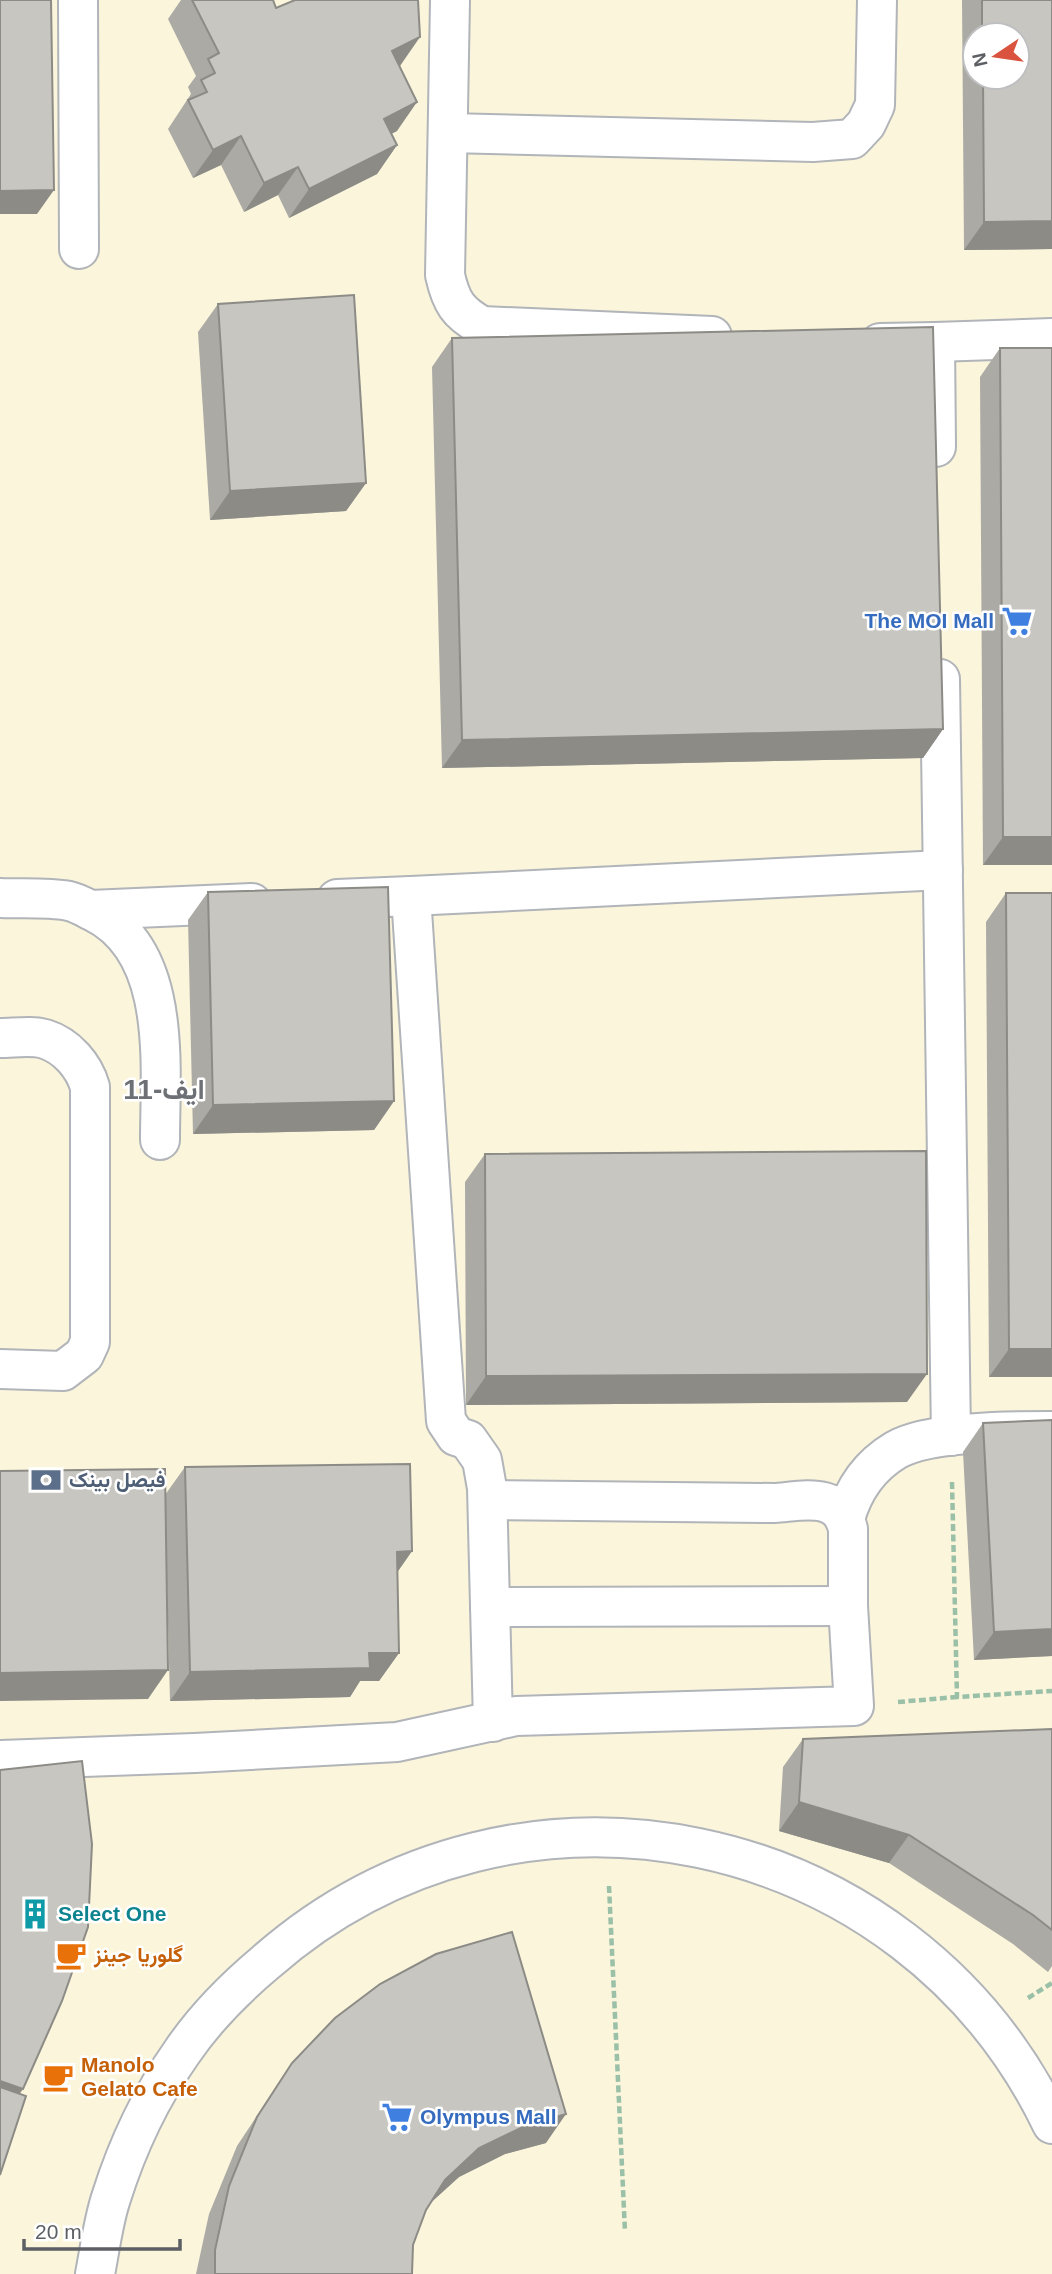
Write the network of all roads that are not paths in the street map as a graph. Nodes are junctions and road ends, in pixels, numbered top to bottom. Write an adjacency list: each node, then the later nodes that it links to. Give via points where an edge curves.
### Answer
1 (78, 0): 5 (lane)
2 (450, 0): 4 (lane)
3 (877, 0): 4 (lane, via 875,106 852,139 813,142)
4 (447, 133): 6 (lane, via 445,275 450,296 464,317 482,327)
5 (79, 248)
6 (745, 337)
7 (1052, 338): 9 (lane)
8 (842, 341): 9 (lane)
9 (935, 342): 10 (lane)
10 (936, 475)
11 (939, 638): 12 (lane)
12 (943, 870): 13 (lane); 20 (lane)
13 (411, 896): 15 (lane); 21 (lane, via 446,1421 482,1460)
14 (0, 898): 15 (lane, via 57,900)
15 (90, 910): 17 (lane, via 129,939 155,1003)
16 (0, 1038): 18 (lane, via 43,1038 60,1046 86,1073 90,1087 90,1342 84,1355 63,1371)
17 (160, 1140)
18 (0, 1369)
19 (1052, 1431): 20 (lane)
20 (951, 1436): 22 (lane, via 897,1449 879,1462 860,1483)
21 (488, 1500): 22 (lane, via 809,1500 825,1502); 24 (lane)
22 (845, 1519): 23 (lane)
23 (848, 1606): 24 (lane); 25 (lane, via 854,1706 516,1716)
24 (490, 1607): 25 (lane)
25 (493, 1722): 26 (lane, via 397,1742)
26 (0, 1760)
27 (1052, 2124): 28 (lane, via 1036,2090 988,2022 938,1968 880,1923 817,1887 750,1860 678,1843 606,1836 524,1842 443,1860 367,1891 297,1934 235,1988 183,2051 140,2122 110,2199)
28 (95, 2274)

